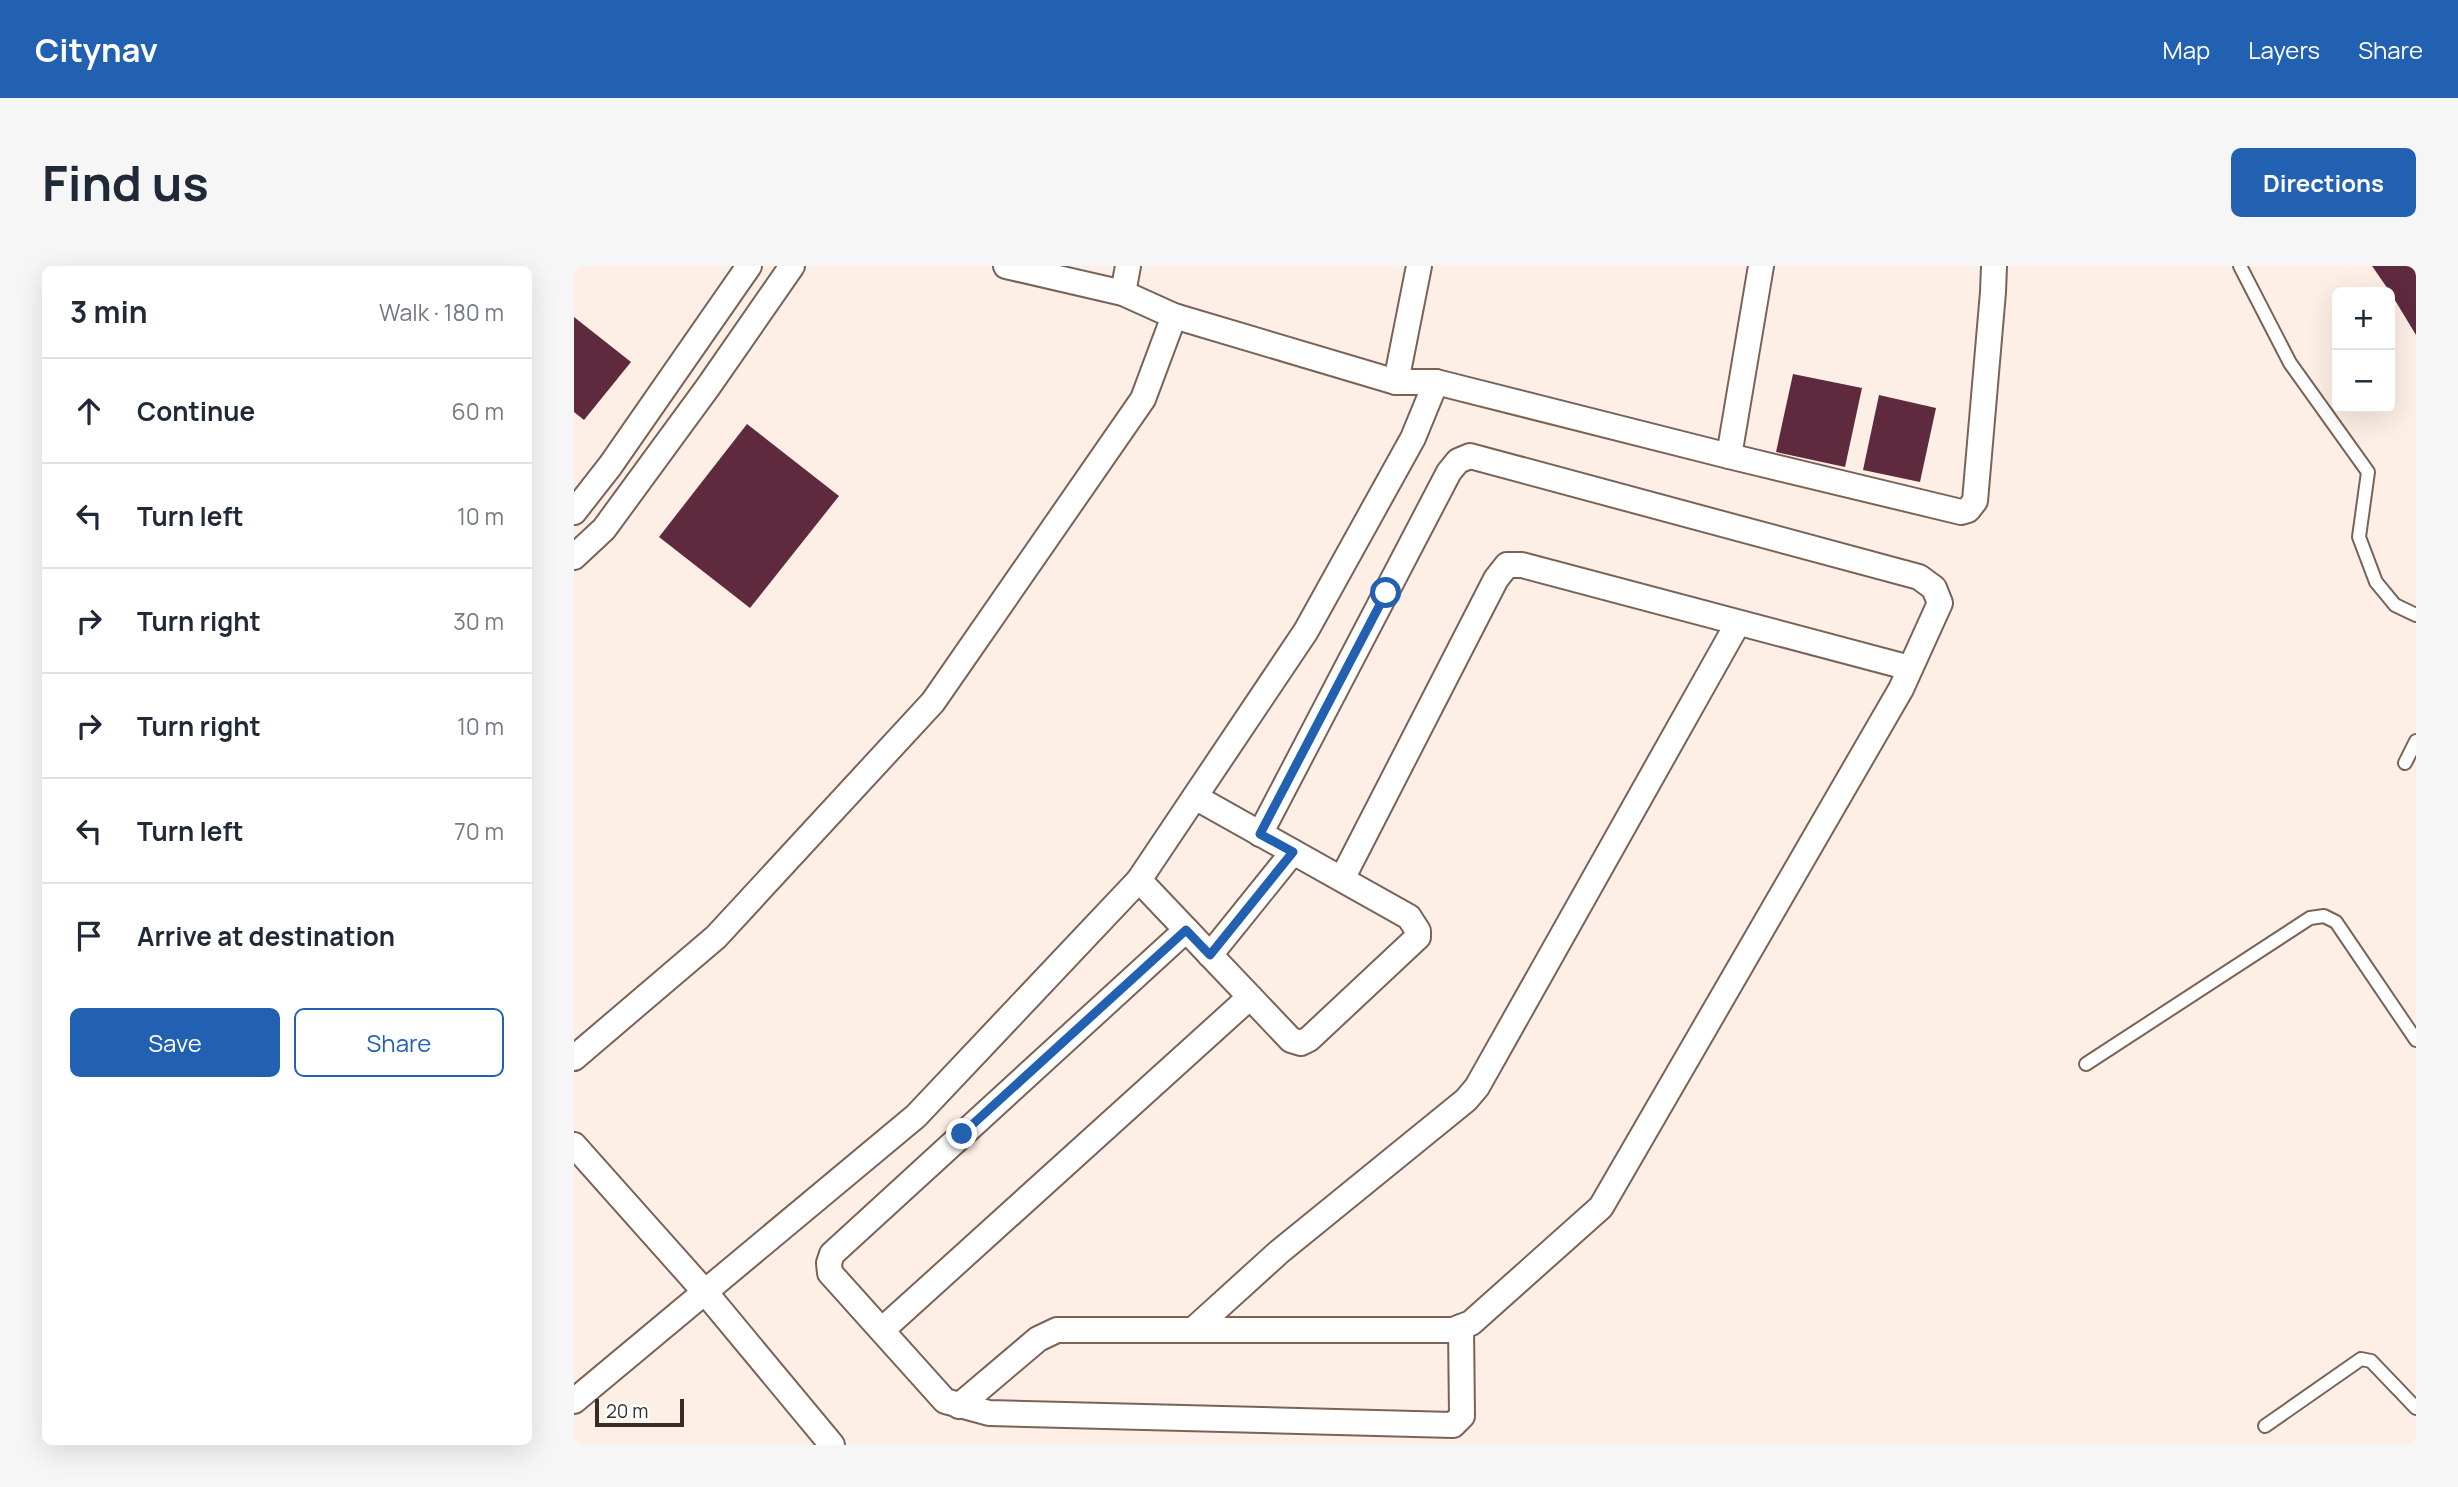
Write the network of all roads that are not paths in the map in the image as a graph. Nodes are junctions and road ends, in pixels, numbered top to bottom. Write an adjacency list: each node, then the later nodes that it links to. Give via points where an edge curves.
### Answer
1 (749, 266): 14 (street)
2 (792, 266): 15 (street, via 604,529)
3 (1006, 266): 9 (street)
4 (1128, 266): 9 (street)
5 (1419, 266): 11 (street)
6 (1761, 266): 13 (street)
7 (1994, 266): 13 (street, via 1975,501 1968,510)
8 (2240, 266): 16 (lane, via 2290,363 2368,472 2359,537 2376,582 2395,605)
9 (1123, 293): 10 (street)
10 (1174, 316): 11 (street); 30 (street, via 1143,399 933,702 716,937)
11 (1396, 382): 12 (street)
12 (1436, 382): 13 (street); 21 (street, via 1413,438 1306,631)
13 (1729, 457)
14 (574, 512)
15 (574, 557)
16 (2416, 615)
17 (1738, 623): 18 (street); 24 (street, via 1522,565 1507,565); 36 (street, via 1477,1087 1279,1252)
18 (1910, 668): 22 (street, via 1940,603 1934,588 1919,577 1469,457 1449,472); 34 (street, via 1601,1206)
19 (2416, 741): 20 (lane)
20 (2405, 763)
21 (1195, 797): 22 (street); 25 (street)
22 (1260, 834): 23 (street)
23 (1293, 852): 24 (street); 27 (street)
24 (1342, 879): 28 (street, via 1409,917 1418,937 1301,1043 1291,1040)
25 (1139, 880): 26 (street); 33 (street, via 916,1116)
26 (1186, 930): 27 (street); 35 (street, via 832,1254 830,1273)
27 (1210, 955): 28 (street)
28 (1250, 997): 35 (street)
29 (2416, 1040): 31 (lane, via 2336,922 2324,916 2310,918)
30 (574, 1058)
31 (2086, 1064)
32 (574, 1145): 33 (street)
33 (705, 1292): 37 (street); 41 (street)
34 (1461, 1326): 36 (street, via 1452,1330); 38 (street, via 1462,1416 1452,1425 989,1413)
35 (882, 1331): 38 (street, via 945,1401)
36 (1193, 1331): 38 (street, via 1057,1331 1038,1339)
37 (574, 1401)
38 (959, 1406)
39 (2416, 1408): 40 (lane, via 2371,1361 2361,1359)
40 (2265, 1426)
41 (832, 1445)

